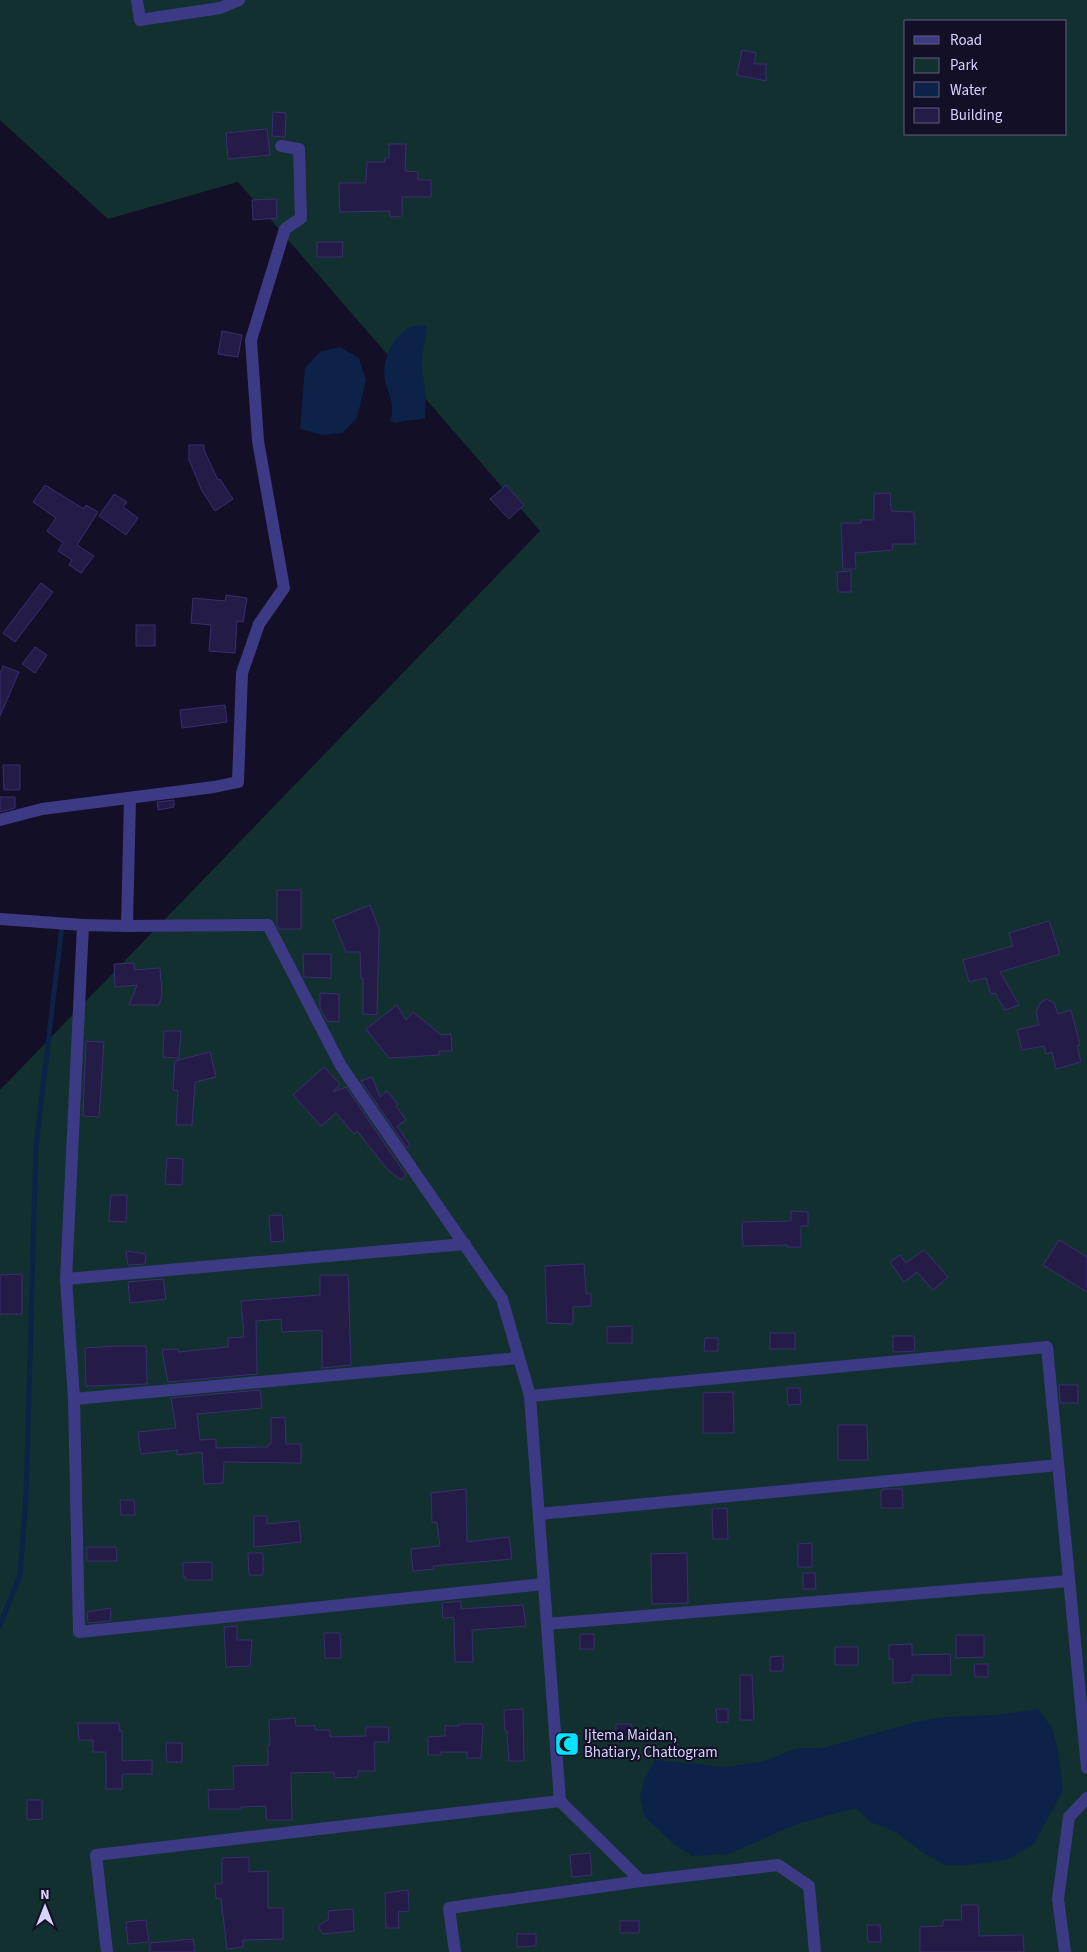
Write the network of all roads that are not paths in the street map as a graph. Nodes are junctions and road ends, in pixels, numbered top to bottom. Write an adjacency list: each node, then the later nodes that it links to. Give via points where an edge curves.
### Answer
1 (137, 0): 2 (street, via 140,20 220,8)
2 (239, 0)
3 (281, 146): 4 (street, via 299,149 301,218 285,229 251,340 258,441 284,588 259,624 242,673 238,782)
4 (130, 798): 5 (street, via 42,809); 8 (street)
5 (0, 820)
6 (0, 919): 7 (street)
7 (83, 925): 8 (street); 10 (street)
8 (127, 926): 9 (street, via 268,925 341,1066)
9 (464, 1244): 10 (street); 11 (street, via 502,1299)
10 (66, 1279): 13 (street)
11 (519, 1358): 12 (street); 13 (street)
12 (530, 1396): 14 (street, via 1047,1347); 15 (street)
13 (74, 1399): 17 (street, via 78,1632)
14 (1058, 1465): 15 (street); 16 (street)
15 (539, 1514): 17 (street)
16 (1069, 1581): 18 (street); 19 (street)
17 (544, 1584): 18 (street)
18 (547, 1624): 21 (street)
19 (1087, 1768)
20 (1087, 1798): 26 (street, via 1069,1817 1058,1899)
21 (560, 1801): 22 (street); 23 (street, via 96,1855)
22 (640, 1881): 24 (street, via 449,1908); 25 (street, via 778,1865 809,1886)
23 (108, 1952)
24 (455, 1952)
25 (815, 1952)
26 (1065, 1952)

